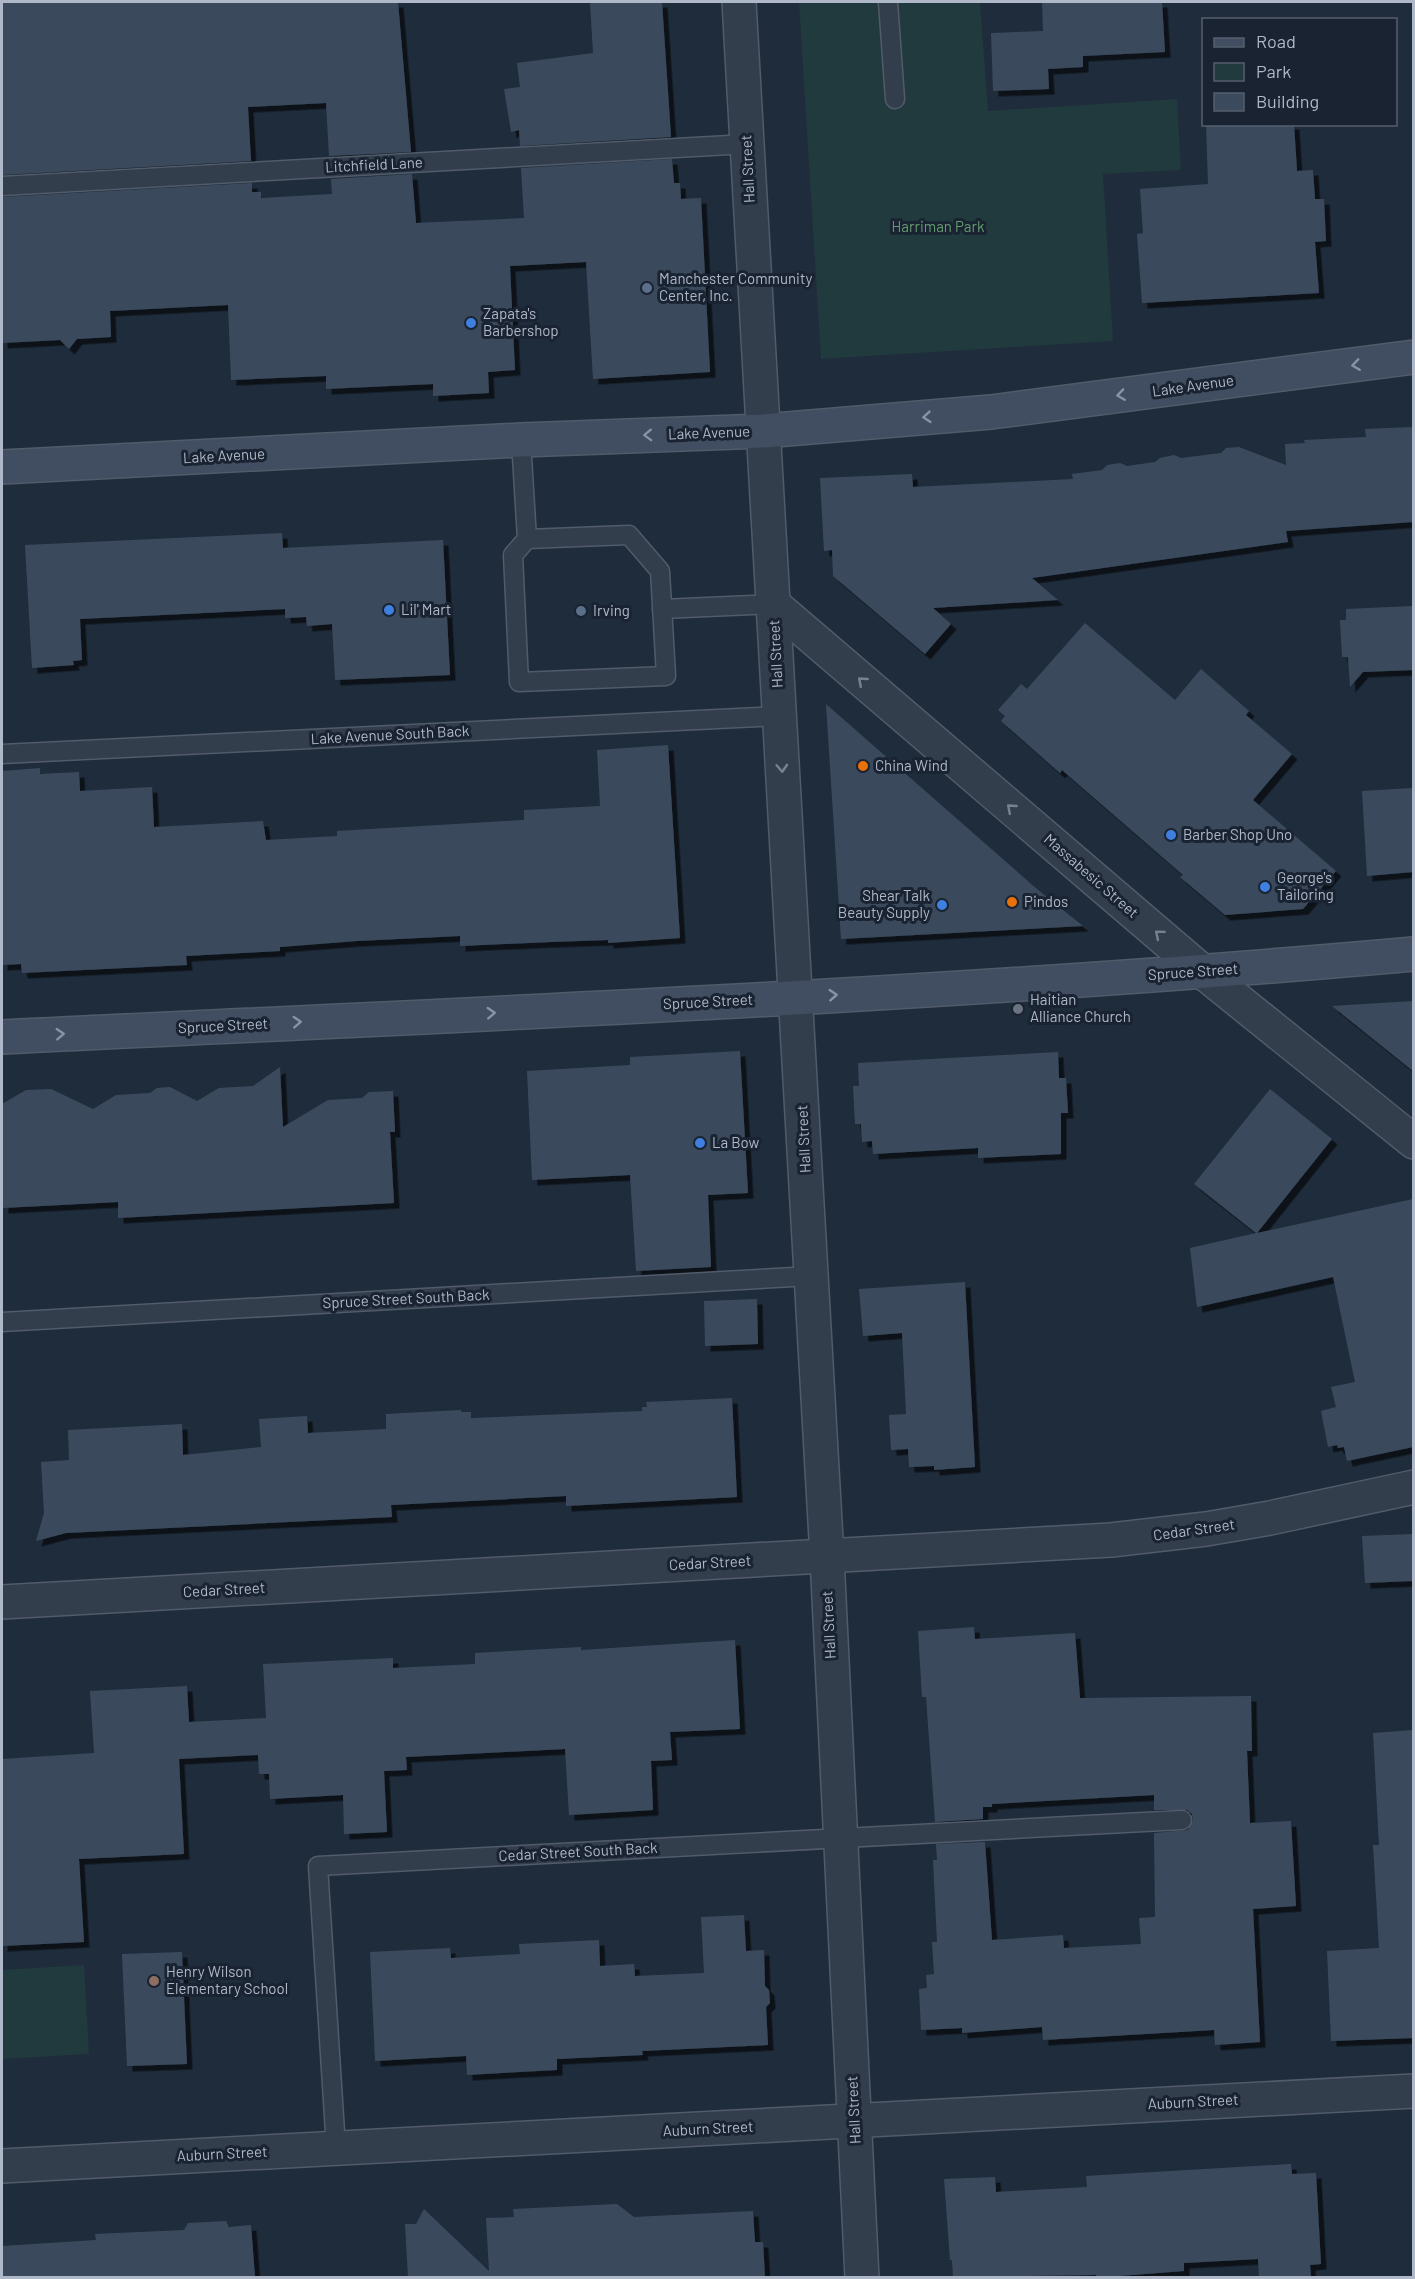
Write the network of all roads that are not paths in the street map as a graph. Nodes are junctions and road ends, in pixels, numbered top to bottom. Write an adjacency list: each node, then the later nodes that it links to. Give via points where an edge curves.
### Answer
1 (739, 2): 4 (street, Hall Street)
2 (888, 2): 3 (lane)
3 (895, 99)
4 (747, 144): 5 (lane, Litchfield Lane); 7 (street, Hall Street)
5 (2, 186)
6 (1413, 357): 7 (street, Lake Avenue, one-way to 7, via 991,412)
7 (763, 431): 8 (street, Lake Avenue, one-way to 8); 11 (street, Hall Street)
8 (521, 440): 9 (street, Lake Avenue); 10 (lane)
9 (2, 467)
10 (527, 539): 12 (lane, via 629,535 660,572); 12 (lane, via 513,555 519,682 666,676)
11 (773, 604): 12 (lane); 13 (street, Hall Street); 16 (street, Massabesic Street, one-way to 11)
12 (662, 609)
13 (779, 716): 14 (lane, Lake Avenue South Back); 17 (street, Hall Street, one-way to 17)
14 (2, 754)
15 (1413, 954): 16 (street, Spruce Street)
16 (1203, 972): 17 (street, Spruce Street, one-way to 16); 19 (street, Massabesic Street)
17 (795, 997): 18 (street, Spruce Street, one-way to 17); 20 (street, Hall Street)
18 (2, 1037)
19 (1413, 1142)
20 (811, 1276): 21 (lane, Spruce Street South Back); 23 (street, Hall Street)
21 (2, 1322)
22 (1413, 1487): 23 (street, Cedar Street, via 1206,1529 1111,1540)
23 (827, 1557): 24 (street, Cedar Street); 26 (street, Hall Street)
24 (2, 1602)
25 (1182, 1820): 26 (lane, Cedar Street South Back)
26 (839, 1838): 28 (street, Hall Street); 29 (lane, Cedar Street South Back, via 318,1866)
27 (1413, 2091): 28 (street, Auburn Street)
28 (854, 2120): 29 (street, Auburn Street); 31 (street, Hall Street)
29 (336, 2148): 30 (street, Auburn Street)
30 (2, 2166)
31 (862, 2277)

